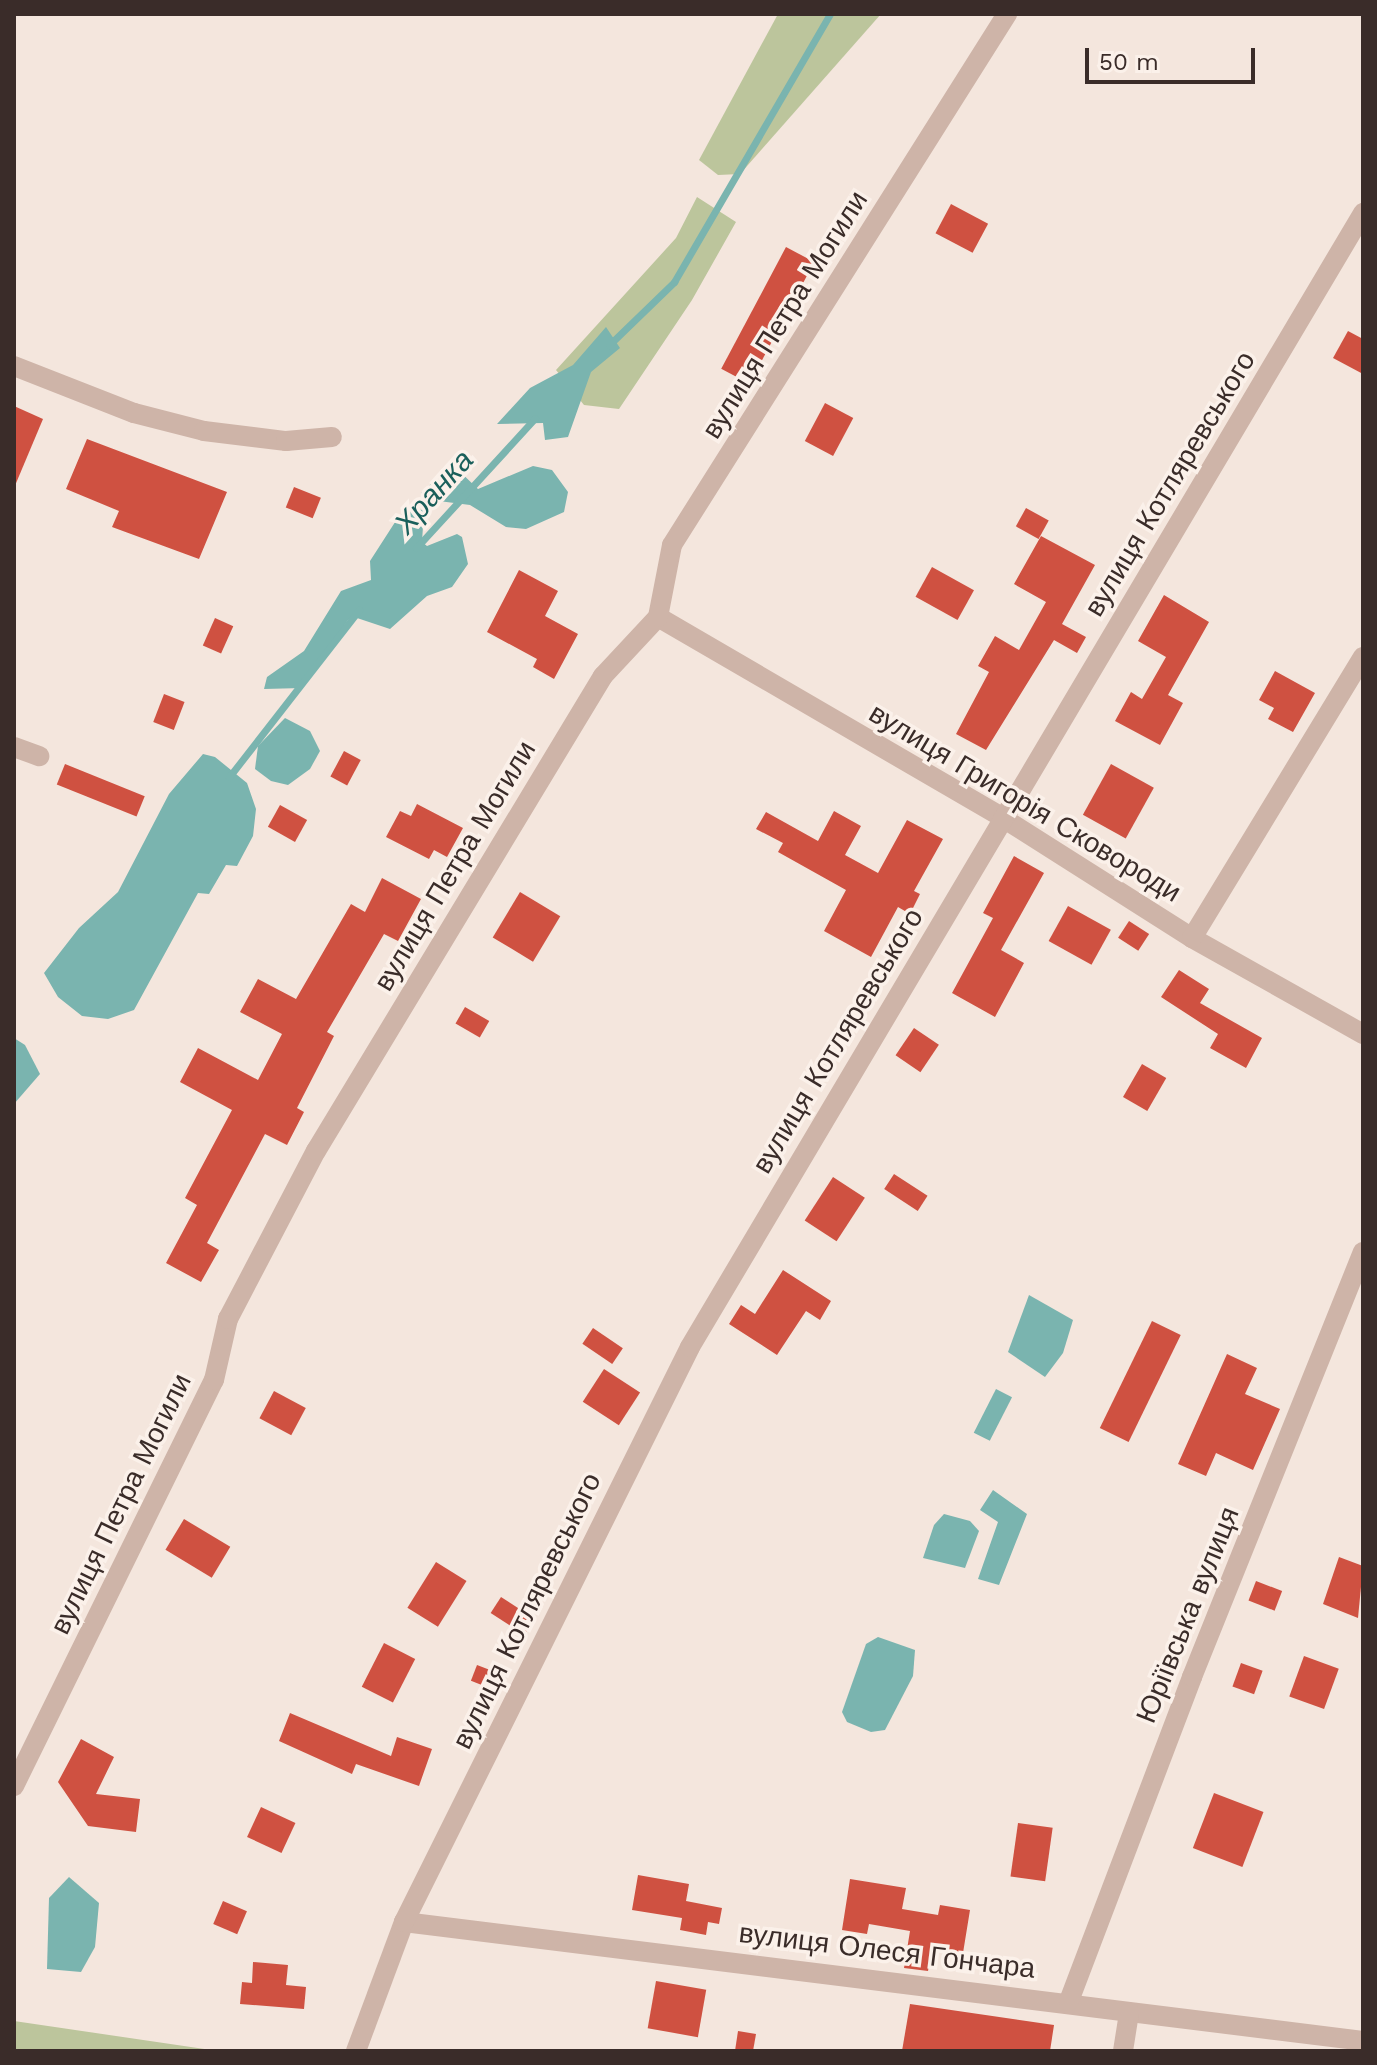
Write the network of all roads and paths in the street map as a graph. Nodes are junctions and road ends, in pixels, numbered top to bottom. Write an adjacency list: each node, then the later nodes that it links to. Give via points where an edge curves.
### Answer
1 (1007, 14): 5 (street, вулиця Петра Могили, via 672,545)
2 (1363, 213): 9 (street, вулиця Котляревського)
3 (14, 366): 4 (street, via 134,413 204,431 286,441)
4 (332, 437)
5 (658, 617): 9 (street, вулиця Григорія Сковороди); 13 (street, вулиця Петра Могили, via 603,676 316,1151 228,1319 214,1380)
6 (1363, 657): 10 (street)
7 (14, 747): 8 (street)
8 (39, 756)
9 (1003, 818): 10 (street, вулиця Григорія Сковороди); 14 (street, вулиця Котляревського, via 690,1347)
10 (1192, 938): 11 (street, вулиця Григорія Сковороди)
11 (1363, 1034)
12 (1363, 1252): 15 (street, Юріївська вулиця)
13 (14, 1786)
14 (404, 1922): 15 (street, вулиця Олеся Гончара); 18 (street, вулиця Котляревського)
15 (1069, 2001): 16 (street, вулиця Олеся Гончара)
16 (1129, 2012): 17 (street, вулиця Олеся Гончара); 19 (street)
17 (1363, 2041)
18 (356, 2051)
19 (1123, 2051)

